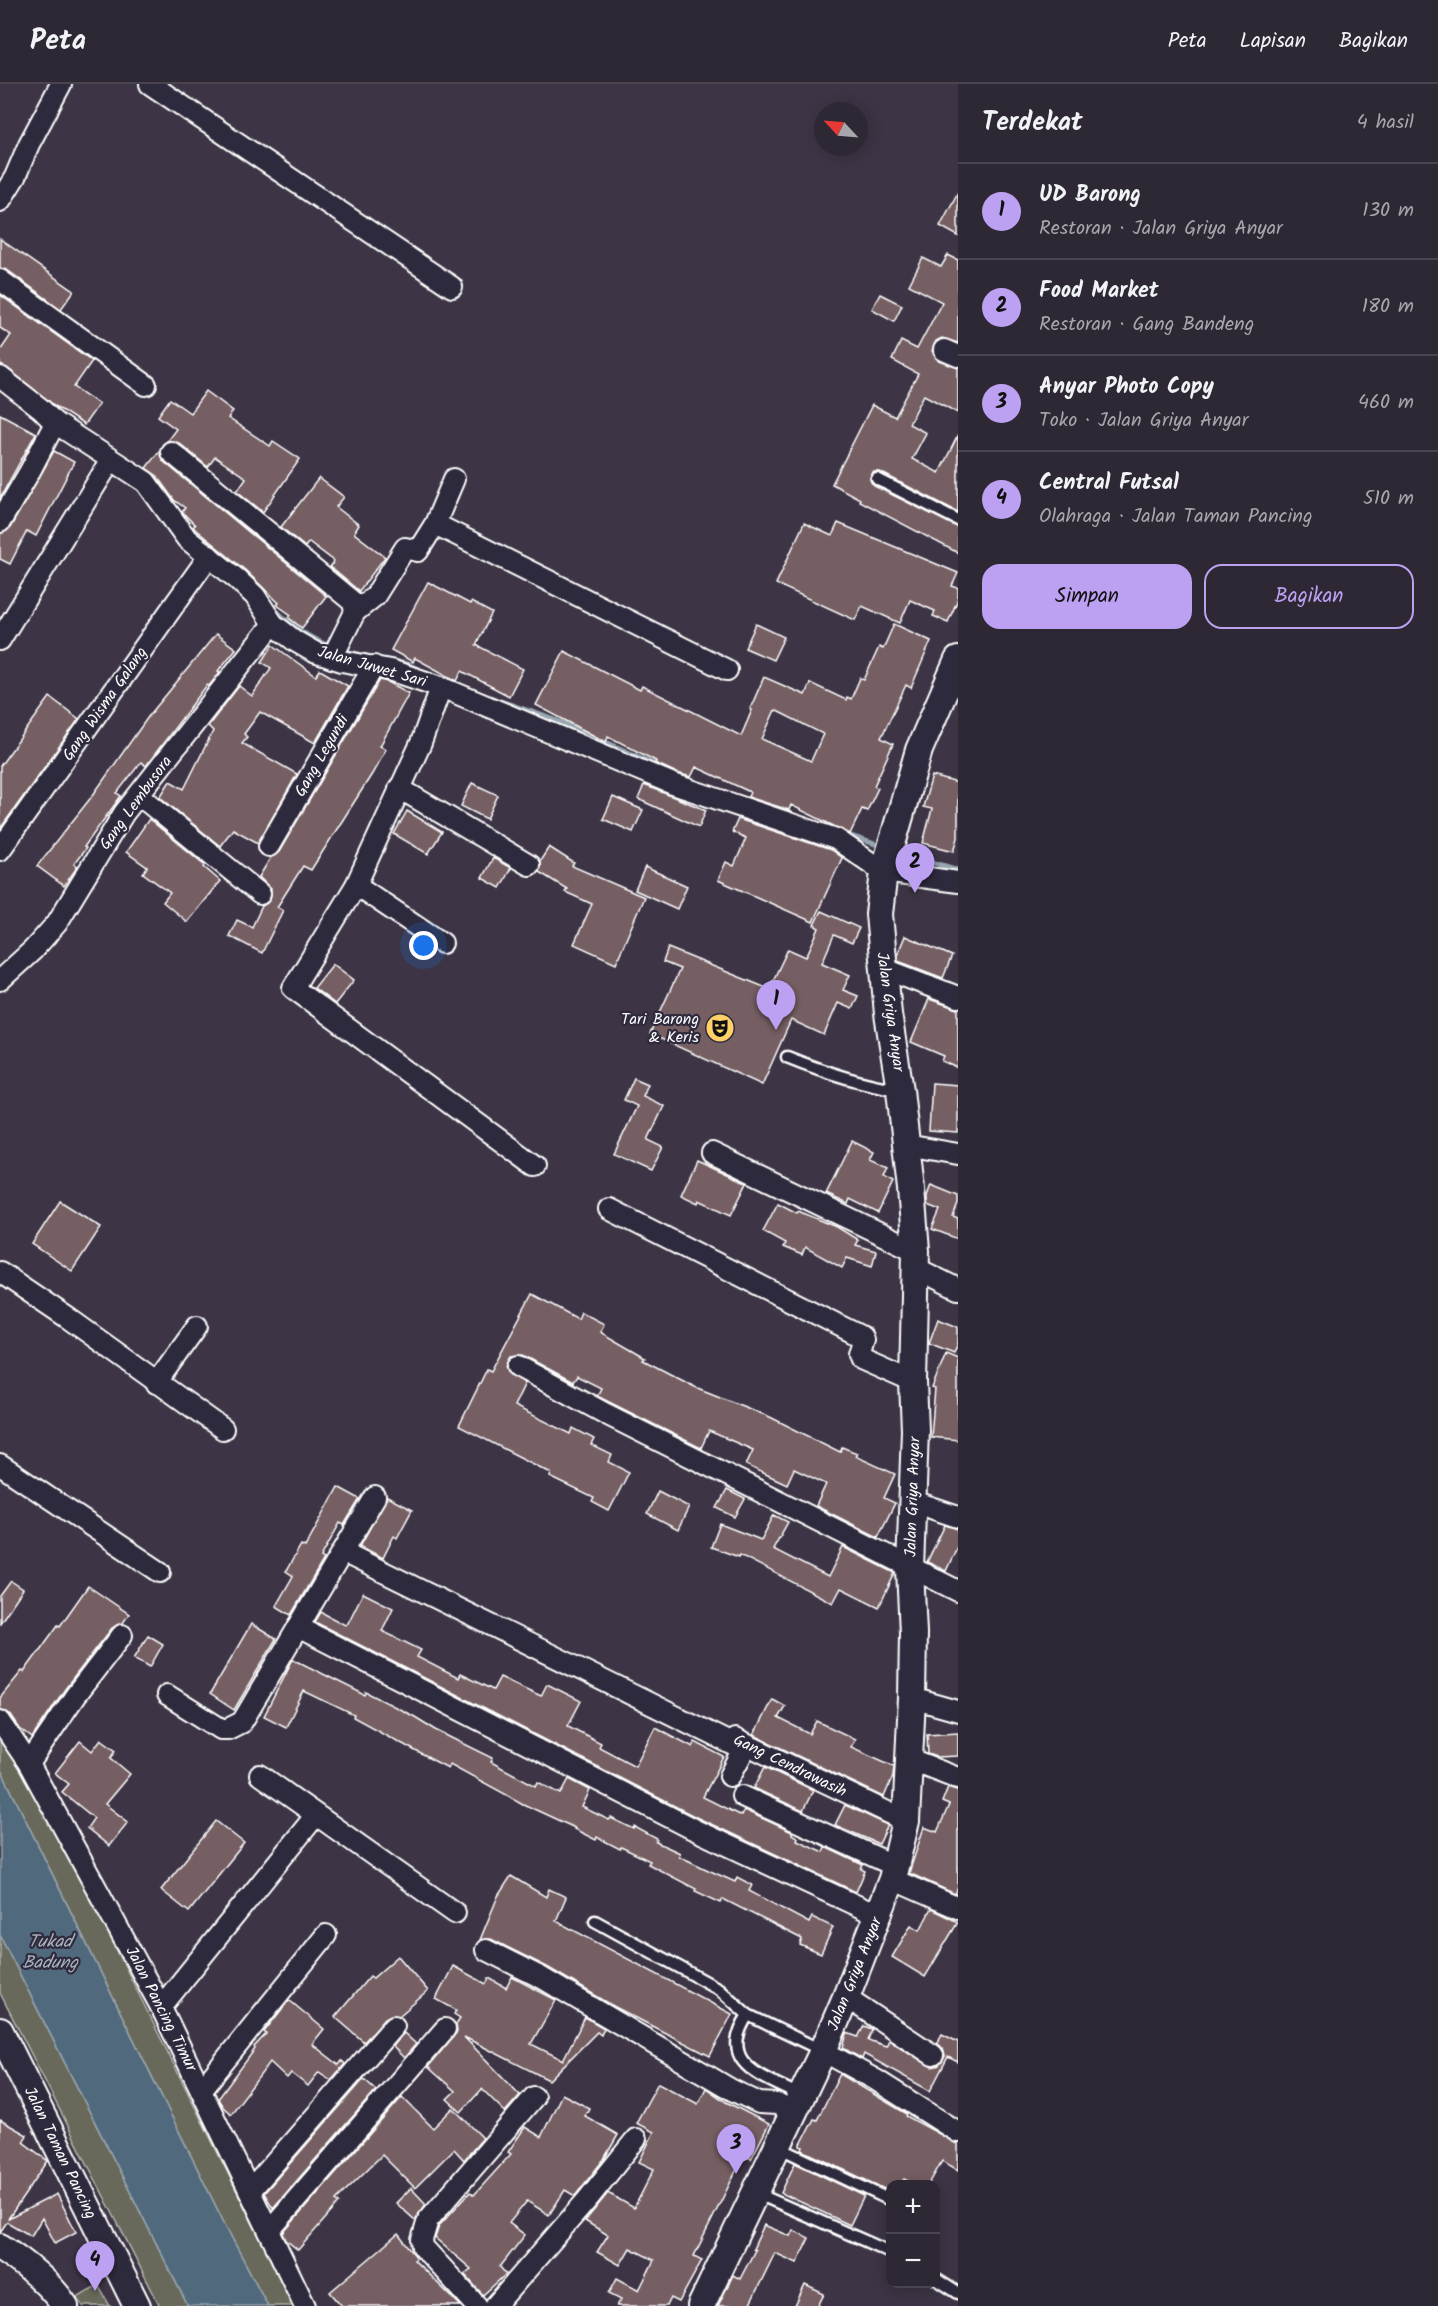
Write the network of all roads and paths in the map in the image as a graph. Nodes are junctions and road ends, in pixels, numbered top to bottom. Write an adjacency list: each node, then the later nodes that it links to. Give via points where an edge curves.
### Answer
1 (61, 84): 3 (street)
2 (150, 84): 5 (street)
3 (0, 201)
4 (0, 280): 7 (street)
5 (452, 288)
6 (0, 378): 8 (street, Jalan Juwet Sari)
7 (146, 386)
8 (55, 423): 10 (street, Jalan Juwet Sari); 14 (street)
9 (171, 452): 17 (street, via 353,602)
10 (111, 460): 16 (street, Jalan Juwet Sari, via 146,482 187,539); 19 (street)
11 (454, 479): 15 (street)
12 (877, 479): 13 (lane)
13 (958, 520)
14 (0, 522)
15 (435, 525): 17 (street, via 418,550 405,548 375,596); 22 (street)
16 (208, 556): 18 (street, Jalan Juwet Sari, via 255,596); 28 (street, Gang Wisma Galang)
17 (355, 612): 20 (street)
18 (273, 624): 20 (street, Jalan Juwet Sari, via 296,641); 26 (street, Gang Lembusora)
19 (0, 640)
20 (332, 658): 21 (street, Jalan Juwet Sari)
21 (374, 666): 24 (street, Jalan Juwet Sari); 27 (street, Gang Legundi)
22 (727, 670)
23 (955, 676): 29 (street, Jalan Griya Anyar, via 919,750)
24 (441, 687): 25 (street); 29 (street, Jalan Juwet Sari, via 673,784)
25 (399, 788): 30 (street); 32 (street)
26 (138, 795): 33 (street); 36 (street, Gang Lembusora, via 57,923)
27 (270, 846)
28 (0, 850)
29 (888, 859): 31 (street); 35 (street, Jalan Griya Anyar, via 879,914)
30 (529, 866)
31 (958, 882)
32 (356, 885): 34 (street); 43 (street, via 293,988)
33 (260, 894)
34 (442, 943)
35 (885, 969): 37 (street); 39 (street, Jalan Griya Anyar)
36 (0, 980)
37 (958, 997)
38 (786, 1058): 39 (lane, via 838,1077)
39 (900, 1090): 40 (street, Jalan Griya Anyar)
40 (906, 1145): 42 (street); 45 (street, Jalan Griya Anyar)
41 (712, 1153): 45 (street)
42 (958, 1154)
43 (535, 1166)
44 (609, 1209): 50 (street, via 862,1337 861,1359)
45 (916, 1260): 47 (street); 50 (street, Jalan Griya Anyar)
46 (0, 1272): 51 (street)
47 (958, 1289)
48 (197, 1326): 51 (street)
49 (518, 1366): 58 (street)
50 (913, 1382): 55 (street, Jalan Griya Anyar)
51 (156, 1383): 52 (street)
52 (223, 1429)
53 (0, 1465): 59 (street)
54 (375, 1497): 57 (street)
55 (913, 1502): 56 (street); 58 (street, Jalan Griya Anyar)
56 (958, 1517)
57 (343, 1552): 61 (street); 71 (street, via 744,1750)
58 (910, 1569): 60 (street); 64 (street, Jalan Griya Anyar)
59 (160, 1572)
60 (958, 1591)
61 (298, 1627): 63 (street, via 250,1711 235,1726 221,1729); 79 (street, via 693,1828)
62 (122, 1635): 69 (street)
63 (167, 1695)
64 (912, 1698): 66 (street); 68 (street, Jalan Griya Anyar)
65 (675, 1709): 75 (street, Gang Cendrawasih)
66 (958, 1711)
67 (0, 1721): 69 (street, Jalan Pancing Timur)
68 (910, 1760): 72 (street); 75 (street, Jalan Griya Anyar)
69 (29, 1764): 84 (street, Jalan Pancing Timur)
70 (260, 1775): 74 (street)
71 (730, 1776)
72 (958, 1778)
73 (742, 1796): 76 (street)
74 (316, 1815): 78 (street); 84 (street)
75 (906, 1821): 76 (street, Jalan Griya Anyar)
76 (893, 1873): 77 (street); 79 (street, Jalan Griya Anyar)
77 (958, 1908)
78 (455, 1913)
79 (879, 1916): 83 (street, Jalan Griya Anyar)
80 (595, 1921): 85 (lane, via 719,1989)
81 (326, 1935): 91 (street)
82 (486, 1950): 93 (street, via 543,1978 732,2090 759,2103)
83 (846, 1997): 89 (street, Jalan Griya Anyar); 90 (street)
84 (161, 2007): 91 (street, Jalan Pancing Timur)
85 (748, 2015): 89 (lane); 93 (lane, via 739,2029 736,2051 750,2069)
86 (394, 2026): 97 (street)
87 (444, 2029): 100 (street)
88 (0, 2031): 106 (street, Jalan Taman Pancing)
89 (823, 2050): 93 (street, Jalan Griya Anyar); 94 (street)
90 (933, 2055)
91 (202, 2089): 97 (street, Jalan Pancing Timur)
92 (534, 2097): 108 (street, via 428,2220 424,2230 423,2247)
93 (797, 2104): 96 (street, Jalan Griya Anyar)
94 (958, 2132)
95 (636, 2139): 109 (street)
96 (778, 2146): 98 (street, Jalan Griya Anyar); 99 (lane)
97 (250, 2191): 100 (street, Jalan Pancing Timur)
98 (756, 2193): 102 (lane); 110 (street, Jalan Griya Anyar)
99 (886, 2198)
100 (269, 2231): 107 (street, Jalan Pancing Timur)
101 (0, 2247): 105 (street, via 49,2285)
102 (886, 2250)
103 (940, 2281): 104 (lane)
104 (958, 2293)
105 (65, 2306)
106 (137, 2306)
107 (305, 2306)
108 (477, 2306)
109 (495, 2306)
110 (701, 2306)

